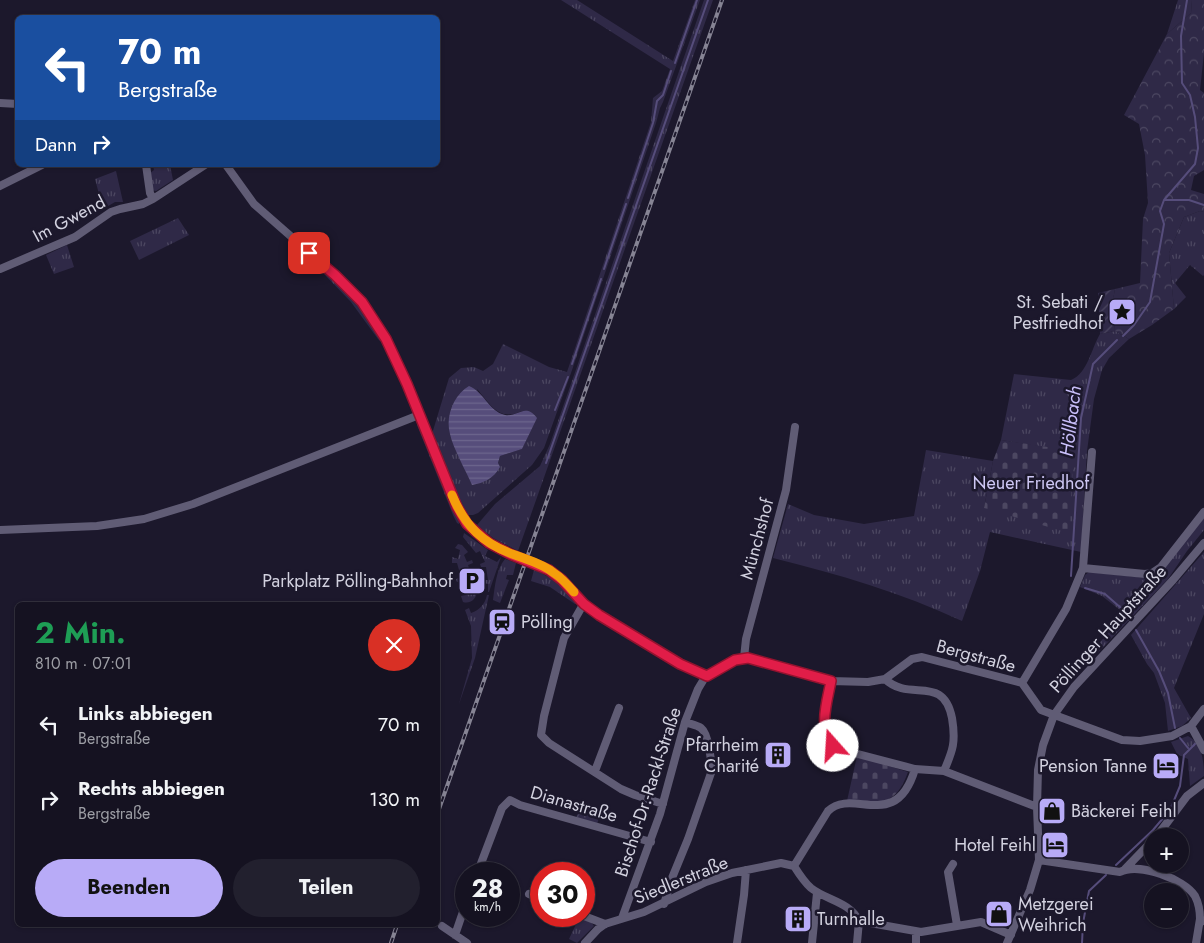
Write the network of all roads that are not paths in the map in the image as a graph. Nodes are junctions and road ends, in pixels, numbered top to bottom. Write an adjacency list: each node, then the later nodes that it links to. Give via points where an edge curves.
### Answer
1 (0, 103): 2 (street)
2 (15, 104)
3 (38, 167): 7 (street)
4 (146, 167): 8 (street)
5 (202, 167): 8 (street, Im Gwend)
6 (227, 167): 10 (street, via 254,204 362,302 386,339)
7 (0, 186)
8 (153, 199): 9 (street, Im Gwend, via 111,212 75,237)
9 (0, 268)
10 (419, 415): 14 (street, via 193,504 144,519 97,526); 17 (street, via 462,517 497,548 554,573)
11 (795, 427): 18 (street, Münchshof, via 786,490 746,639)
12 (1092, 452): 16 (street)
13 (1204, 512): 16 (street, via 1167,560 1152,573)
14 (0, 530)
15 (1204, 543): 25 (street, Pöllinger Hauptstraße, via 1074,687)
16 (1084, 568): 22 (street, via 1066,609)
17 (584, 604): 19 (street, via 642,642); 30 (street, via 564,638 541,735)
18 (744, 658): 19 (street); 21 (street)
19 (707, 676): 26 (street, Bischof-Dr.-Rackl-Straße, via 701,682)
20 (885, 679): 21 (street); 22 (street, Bergstraße, via 912,659 922,657); 31 (street, via 898,688 932,692 946,699 955,736)
21 (831, 681): 29 (street, via 824,727 826,738 833,746)
22 (1022, 683): 25 (street, Bergstraße, via 1039,708)
23 (619, 708): 30 (street)
24 (1204, 708): 27 (street)
25 (1054, 715): 27 (street, Bergstraße, via 1129,741 1166,738); 34 (street, Pöllinger Hauptstraße, via 1040,759)
26 (685, 722): 33 (street, Bischof-Dr.-Rackl-Straße); 45 (street, via 704,731 711,773)
27 (1191, 726): 28 (street)
28 (1204, 750)
29 (915, 769): 31 (street); 41 (street, via 904,792 894,802 833,806)
30 (595, 771): 33 (street, via 621,789)
31 (944, 771): 34 (street)
32 (1204, 783): 35 (street, via 1187,796)
33 (663, 804): 36 (street, Bischof-Dr.-Rackl-Straße)
34 (1037, 807): 38 (street, Pöllinger Hauptstraße)
35 (1163, 828)
36 (651, 842): 39 (street, Dianastraße, via 510,800 502,808); 46 (street, Bischof-Dr.-Rackl-Straße)
37 (1144, 849): 42 (street)
38 (1039, 860): 42 (street, via 1120,872); 55 (street, Pöllinger Hauptstraße)
39 (482, 862)
40 (953, 864): 51 (street, via 948,876)
41 (794, 866): 43 (street, Siedlerstraße, via 781,863); 44 (street)
42 (1125, 869): 48 (street, via 1149,871 1179,882 1194,895)
43 (746, 870): 45 (street, Siedlerstraße, via 706,882); 59 (street)
44 (817, 893): 49 (street, via 849,908); 60 (street)
45 (664, 904): 46 (street, Siedlerstraße)
46 (622, 918): 50 (street, Siedlerstraße)
47 (595, 920): 50 (street)
48 (1202, 920): 64 (street)
49 (859, 921): 54 (street); 61 (street)
50 (605, 924): 57 (street, Siedlerstraße)
51 (957, 925): 54 (street); 55 (street, via 981,922)
52 (442, 926): 56 (street)
53 (458, 927): 56 (street)
54 (916, 932): 62 (street)
55 (1011, 934): 63 (street, Pöllinger Hauptstraße)
56 (455, 935): 58 (street)
57 (588, 942)
58 (467, 943)
59 (737, 943)
60 (812, 943)
61 (857, 943)
62 (916, 943)
63 (1007, 943)
64 (1196, 943)

